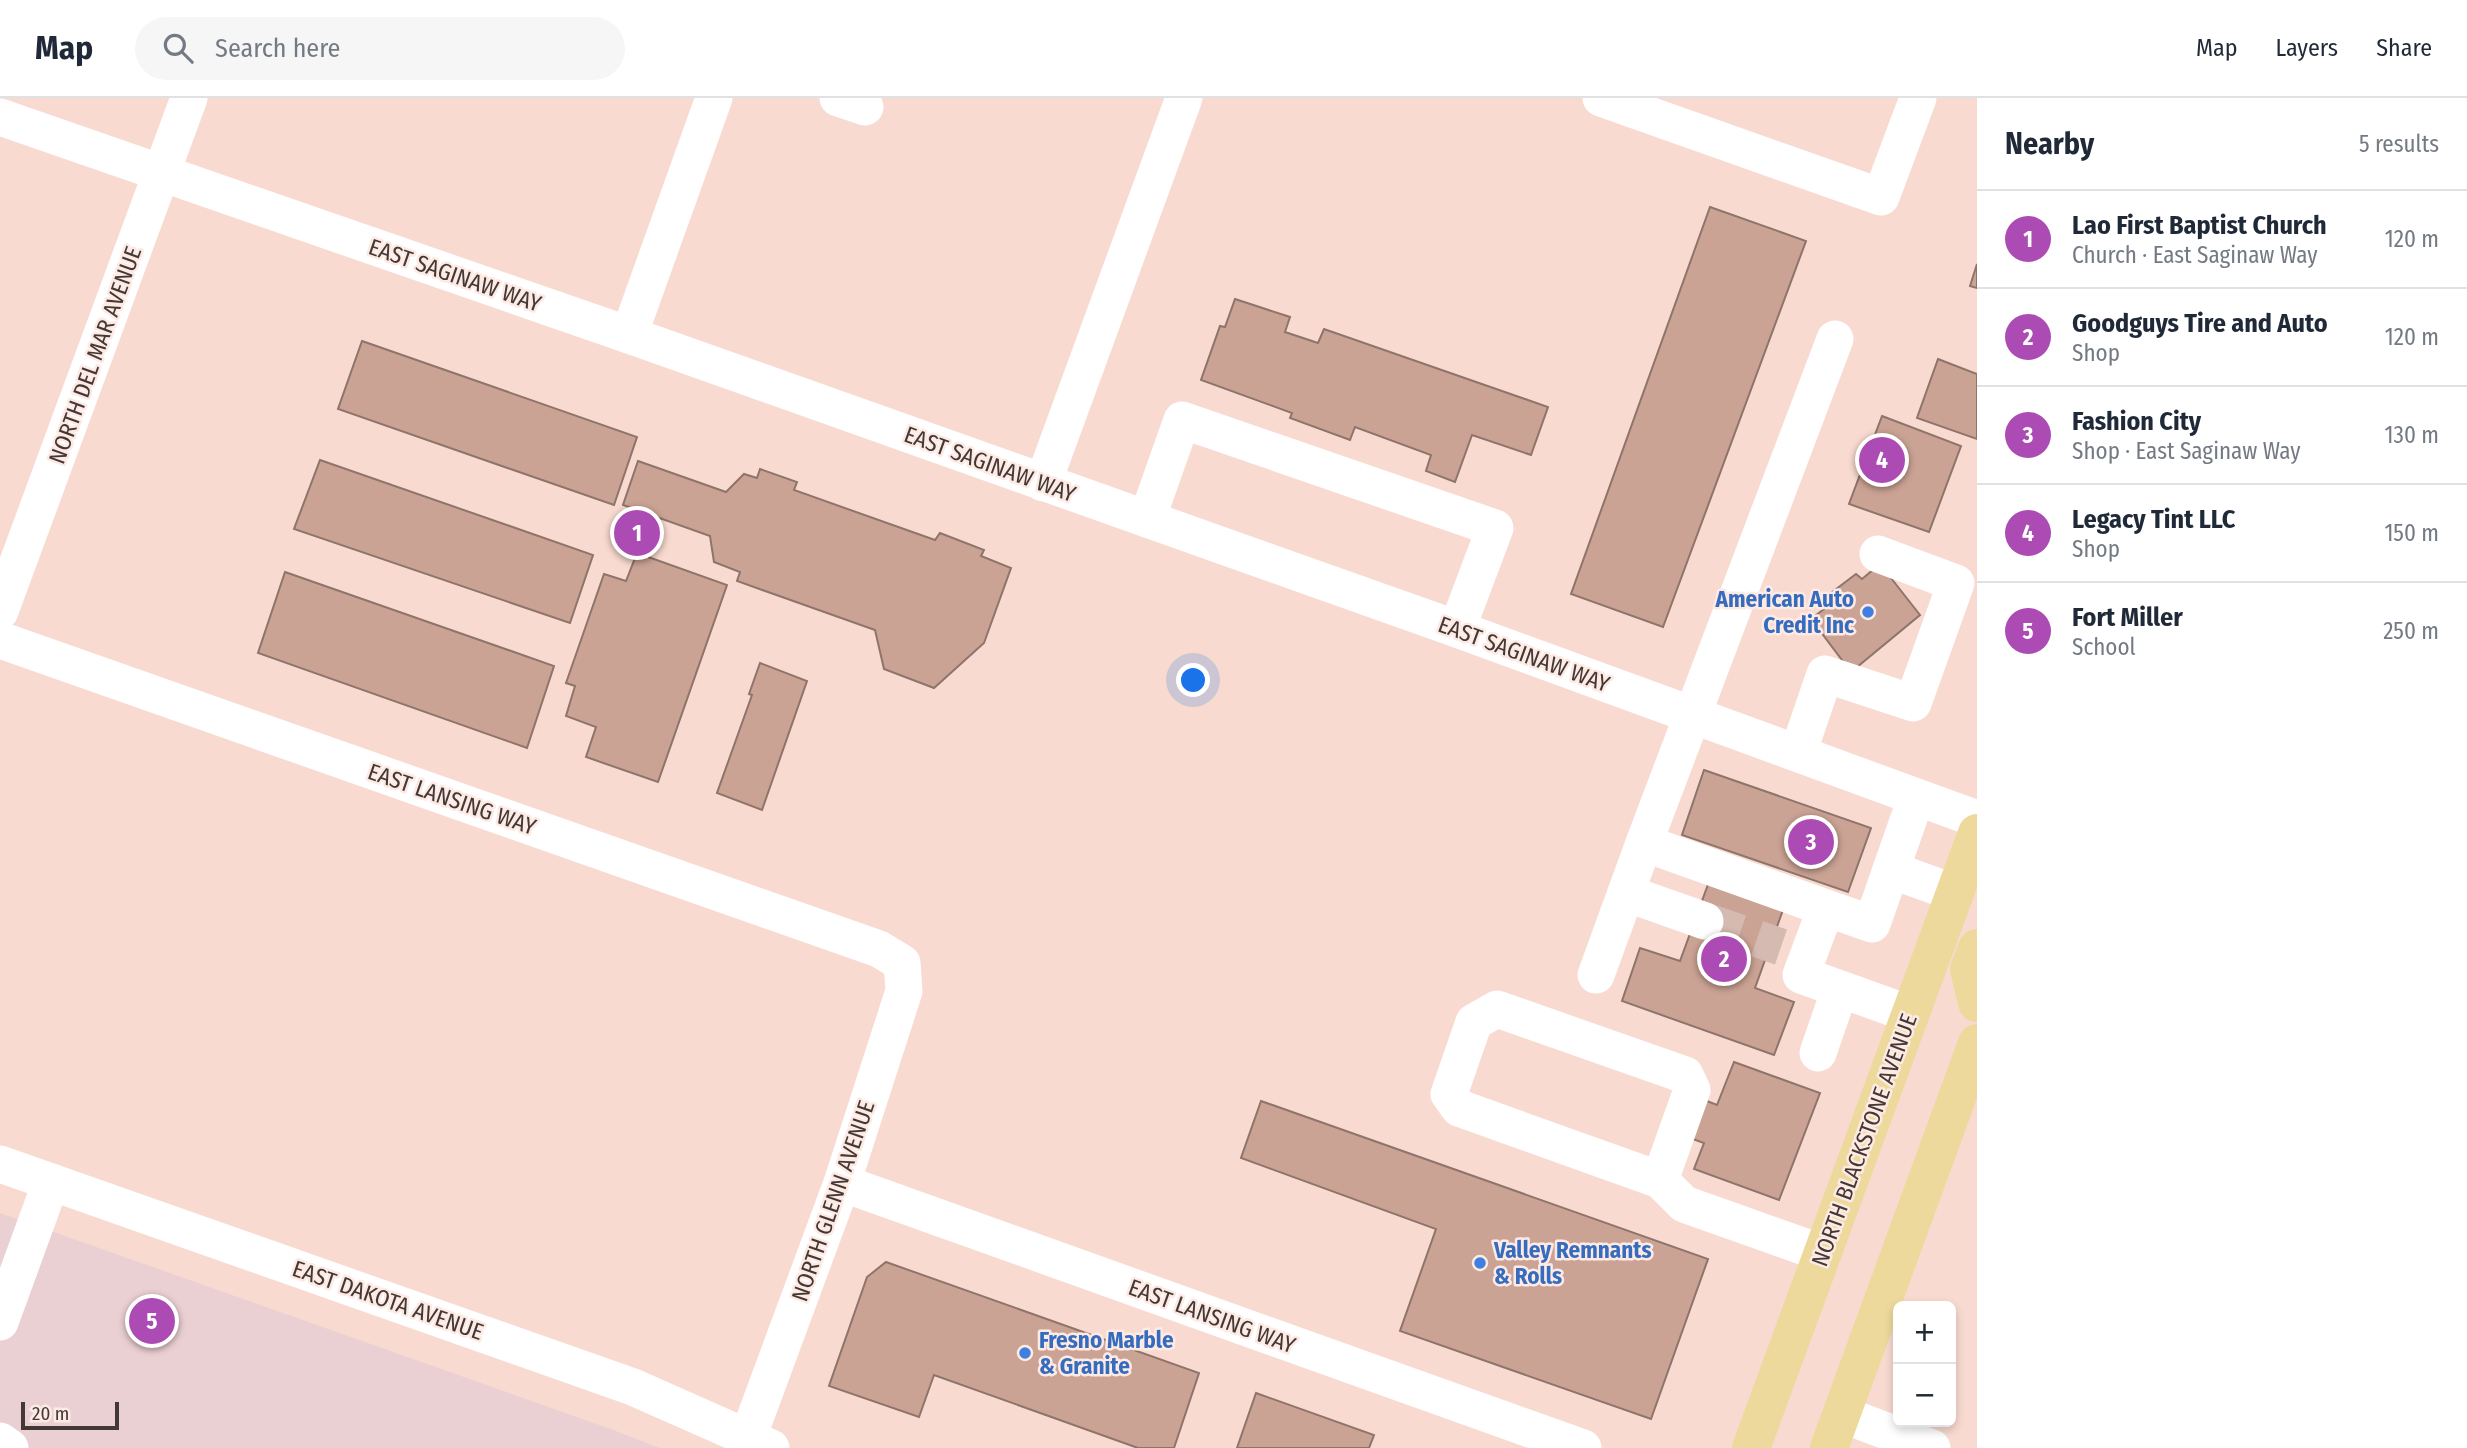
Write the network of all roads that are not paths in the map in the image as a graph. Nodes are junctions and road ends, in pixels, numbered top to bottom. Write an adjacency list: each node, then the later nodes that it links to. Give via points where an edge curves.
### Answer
1 (189, 98): 7 (street, NORTH DEL MAR AVENUE)
2 (714, 98): 8 (street)
3 (1184, 98): 10 (street)
4 (1601, 98): 5 (street, via 1881,197)
5 (1918, 98)
6 (0, 117): 7 (street, EAST SAGINAW WAY)
7 (162, 173): 8 (street, EAST SAGINAW WAY); 13 (street, NORTH DEL MAR AVENUE)
8 (628, 335): 10 (street, EAST SAGINAW WAY)
9 (1835, 340): 16 (street)
10 (1043, 483): 11 (street, EAST SAGINAW WAY)
11 (1147, 519): 14 (street, EAST SAGINAW WAY); 14 (street, via 1182,420 1495,528)
12 (1878, 554): 17 (street, via 1956,583 1913,703 1825,674)
13 (0, 611)
14 (1457, 629): 16 (street, EAST SAGINAW WAY)
15 (0, 640): 28 (street, EAST LANSING WAY, via 866,944)
16 (1692, 714): 17 (street, EAST SAGINAW WAY); 21 (street)
17 (1798, 753): 18 (street, EAST SAGINAW WAY)
18 (1916, 798): 19 (street, EAST SAGINAW WAY); 22 (street)
19 (1977, 819)
20 (1977, 832): 24 (main road, NORTH BLACKSTONE AVENUE)
21 (1644, 843): 23 (street); 25 (street)
22 (1891, 870): 24 (street); 25 (street, via 1872,924)
23 (1626, 893): 26 (street); 29 (street)
24 (1955, 893): 32 (main road, NORTH BLACKSTONE AVENUE)
25 (1826, 908): 30 (street, via 1795,952 1801,975)
26 (1704, 921)
27 (1977, 948): 31 (main road, via 1969,969)
28 (902, 963): 38 (street, NORTH GLENN AVENUE, via 904,991)
29 (1596, 975)
30 (1840, 989): 32 (street); 34 (street)
31 (1977, 1003)
32 (1910, 1014): 39 (main road, NORTH BLACKSTONE AVENUE)
33 (1977, 1043): 41 (main road)
34 (1818, 1053)
35 (0, 1164): 37 (street, EAST DAKOTA AVENUE)
36 (1660, 1180): 36 (street, via 1692,1090 1685,1075 1497,1009 1474,1022 1449,1094 1459,1108); 39 (street, via 1684,1204)
37 (51, 1182): 40 (street); 43 (street, EAST DAKOTA AVENUE, via 633,1387)
38 (842, 1183): 43 (street, NORTH GLENN AVENUE); 45 (street, EAST LANSING WAY)
39 (1822, 1253): 46 (main road, NORTH BLACKSTONE AVENUE)
40 (0, 1322)
41 (1835, 1431): 47 (street)
42 (0, 1441): 44 (street)
43 (760, 1442)
44 (10, 1448)
45 (1583, 1448)
46 (1751, 1448)
47 (1932, 1448)

